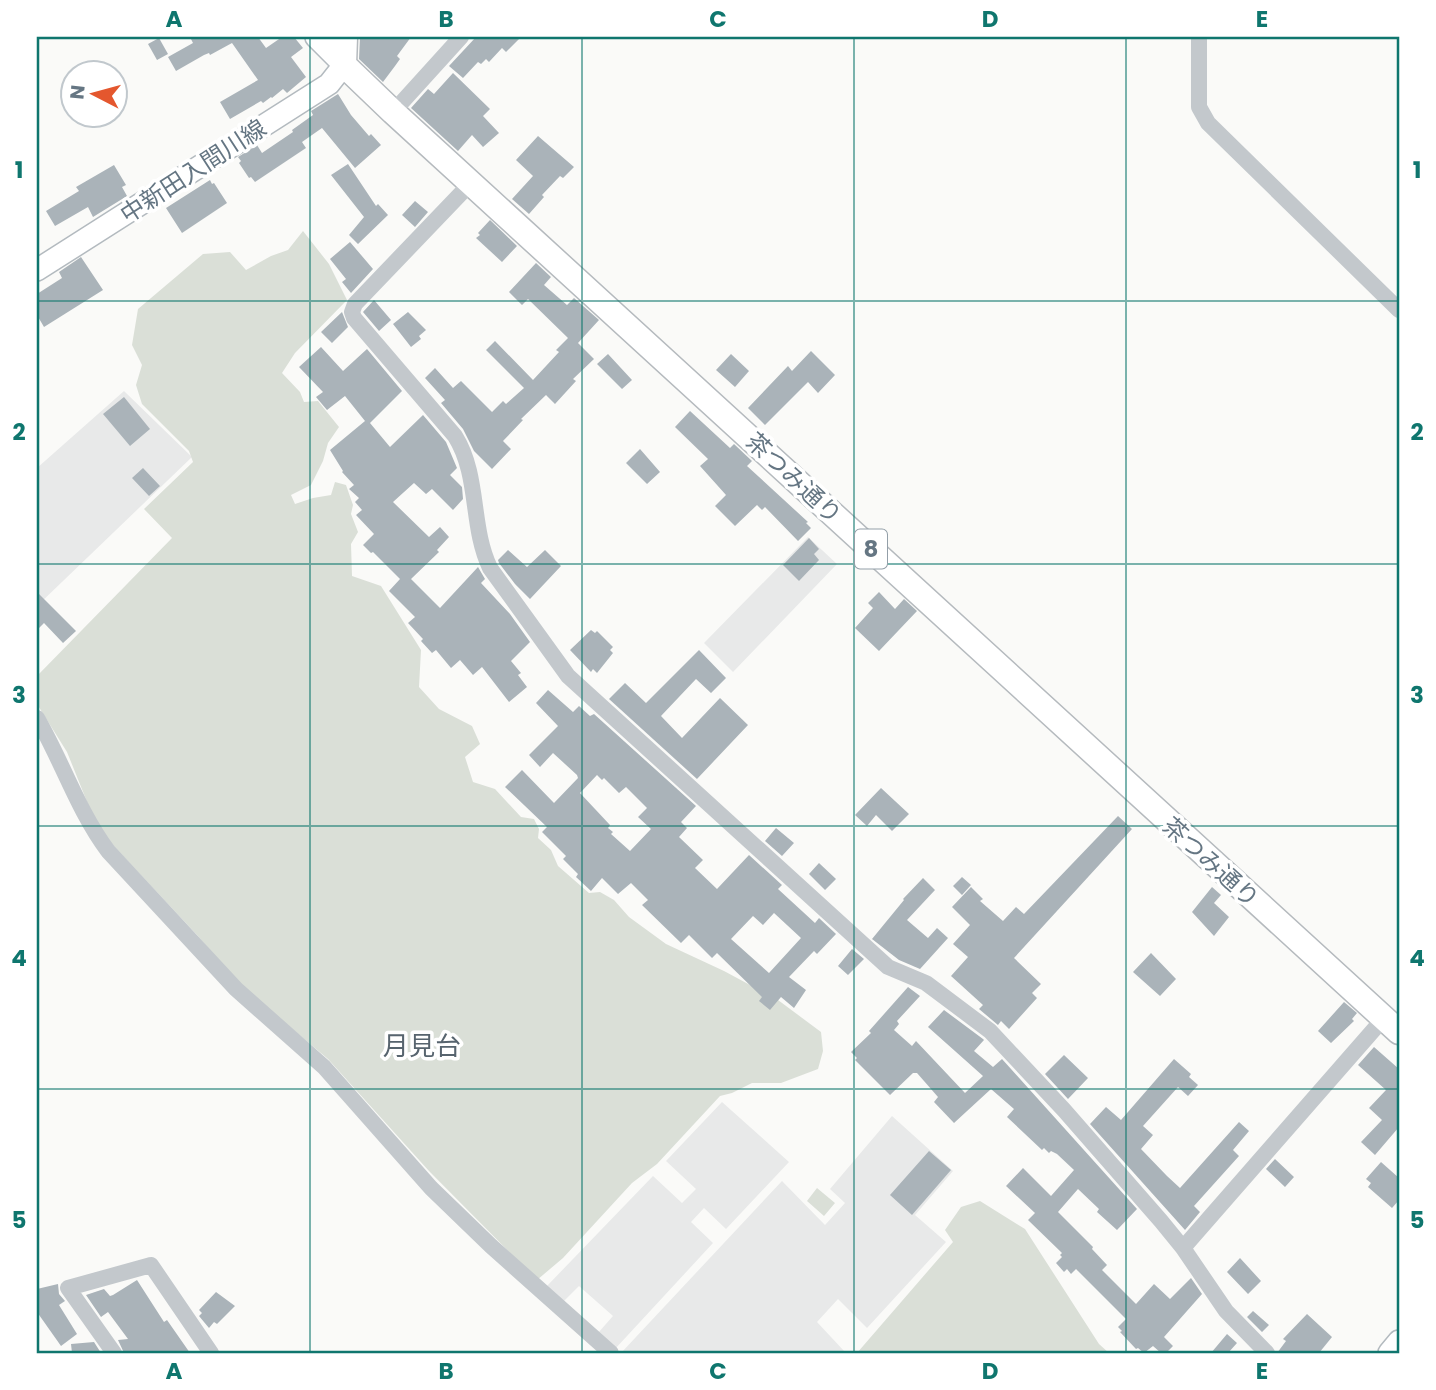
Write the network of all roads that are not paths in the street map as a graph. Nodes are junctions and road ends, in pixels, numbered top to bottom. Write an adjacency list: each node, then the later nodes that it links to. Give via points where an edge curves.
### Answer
1 (316, 37): 5 (main road)
2 (345, 37): 5 (main road)
3 (461, 37): 6 (street)
4 (1199, 37): 9 (street, via 1199,107 1208,122)
5 (344, 65): 6 (main road, 茶つみ通り / 8); 8 (main road, 中新田入間川線, via 329,84)
6 (393, 112): 7 (main road, 茶つみ通り / 8)
7 (470, 184): 11 (main road, 茶つみ通り / 8); 12 (street, via 352,312 463,449 490,568 568,676 888,967 926,983 990,1031)
8 (37, 270)
9 (1399, 310)
10 (37, 718): 16 (street, via 108,851 236,989 324,1067 431,1188)
11 (1392, 1025): 12 (street)
12 (1183, 1248): 17 (street, via 1226,1311)
13 (1399, 1342): 18 (main road)
14 (114, 1353): 15 (street, via 68,1288 151,1265)
15 (211, 1353)
16 (611, 1353)
17 (1267, 1353)
18 (1389, 1353)

